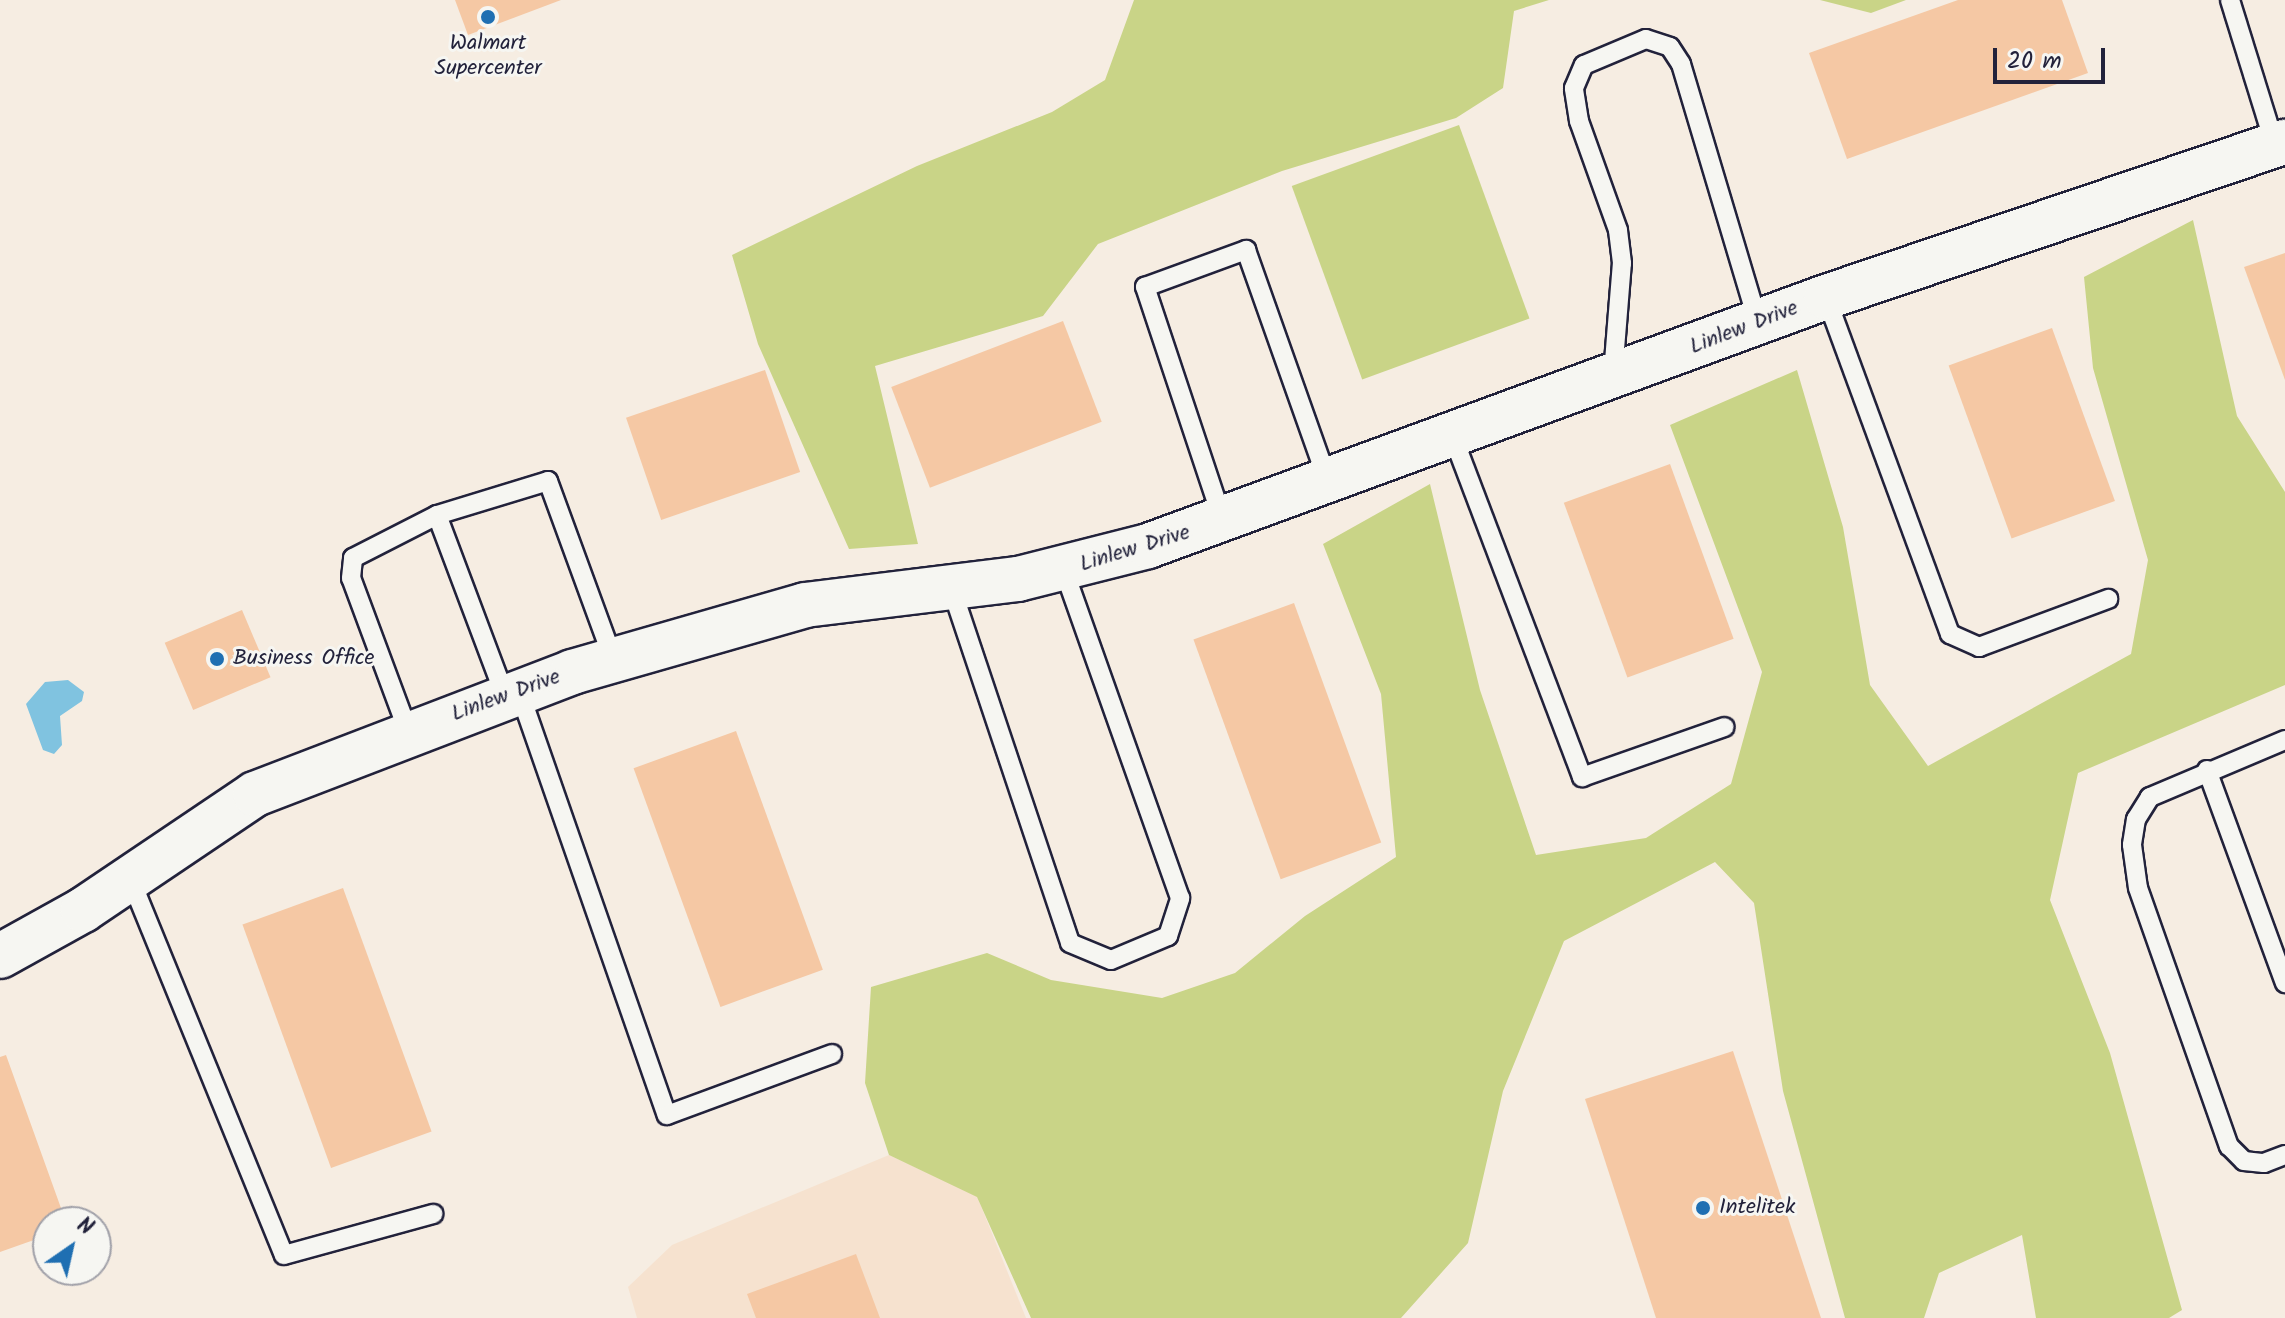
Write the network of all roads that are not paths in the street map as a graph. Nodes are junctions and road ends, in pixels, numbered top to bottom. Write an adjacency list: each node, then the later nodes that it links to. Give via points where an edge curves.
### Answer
1 (2230, 0): 2 (lane)
2 (2280, 143): 3 (street, Linlew Drive)
3 (1826, 297): 4 (street, Linlew Drive); 12 (lane, via 1950,634 1979,647)
4 (1758, 322): 5 (street, Linlew Drive); 5 (lane, via 1681,64 1670,47 1646,39 1584,65 1574,88 1579,121 1618,230 1622,263)
5 (1612, 377): 6 (street, Linlew Drive)
6 (1453, 437): 7 (street, Linlew Drive); 15 (lane, via 1582,777)
7 (1329, 483): 9 (street, Linlew Drive); 9 (lane, via 1246,250 1145,287)
8 (437, 515): 13 (lane, via 548,481); 14 (lane); 16 (lane, via 353,558 351,578)
9 (1223, 522): 10 (street, Linlew Drive)
10 (1064, 571): 11 (street, Linlew Drive); 11 (lane, via 1180,898 1168,936 1111,960 1070,943)
11 (951, 586): 13 (street, Linlew Drive, via 805,605)
12 (2108, 599)
13 (613, 659): 14 (street, Linlew Drive)
14 (512, 694): 16 (street, Linlew Drive); 22 (lane, via 667,1115)
15 (1725, 727)
16 (408, 731): 19 (street, Linlew Drive, via 255,794)
17 (2285, 740): 18 (lane)
18 (2207, 770): 21 (lane); 23 (lane, via 2150,797 2136,819 2132,845 2138,888 2229,1146 2244,1161 2264,1163)
19 (130, 878): 20 (street, Linlew Drive); 24 (lane, via 284,1255)
20 (0, 956)
21 (2285, 983)
22 (832, 1054)
23 (2285, 1155)
24 (433, 1214)

